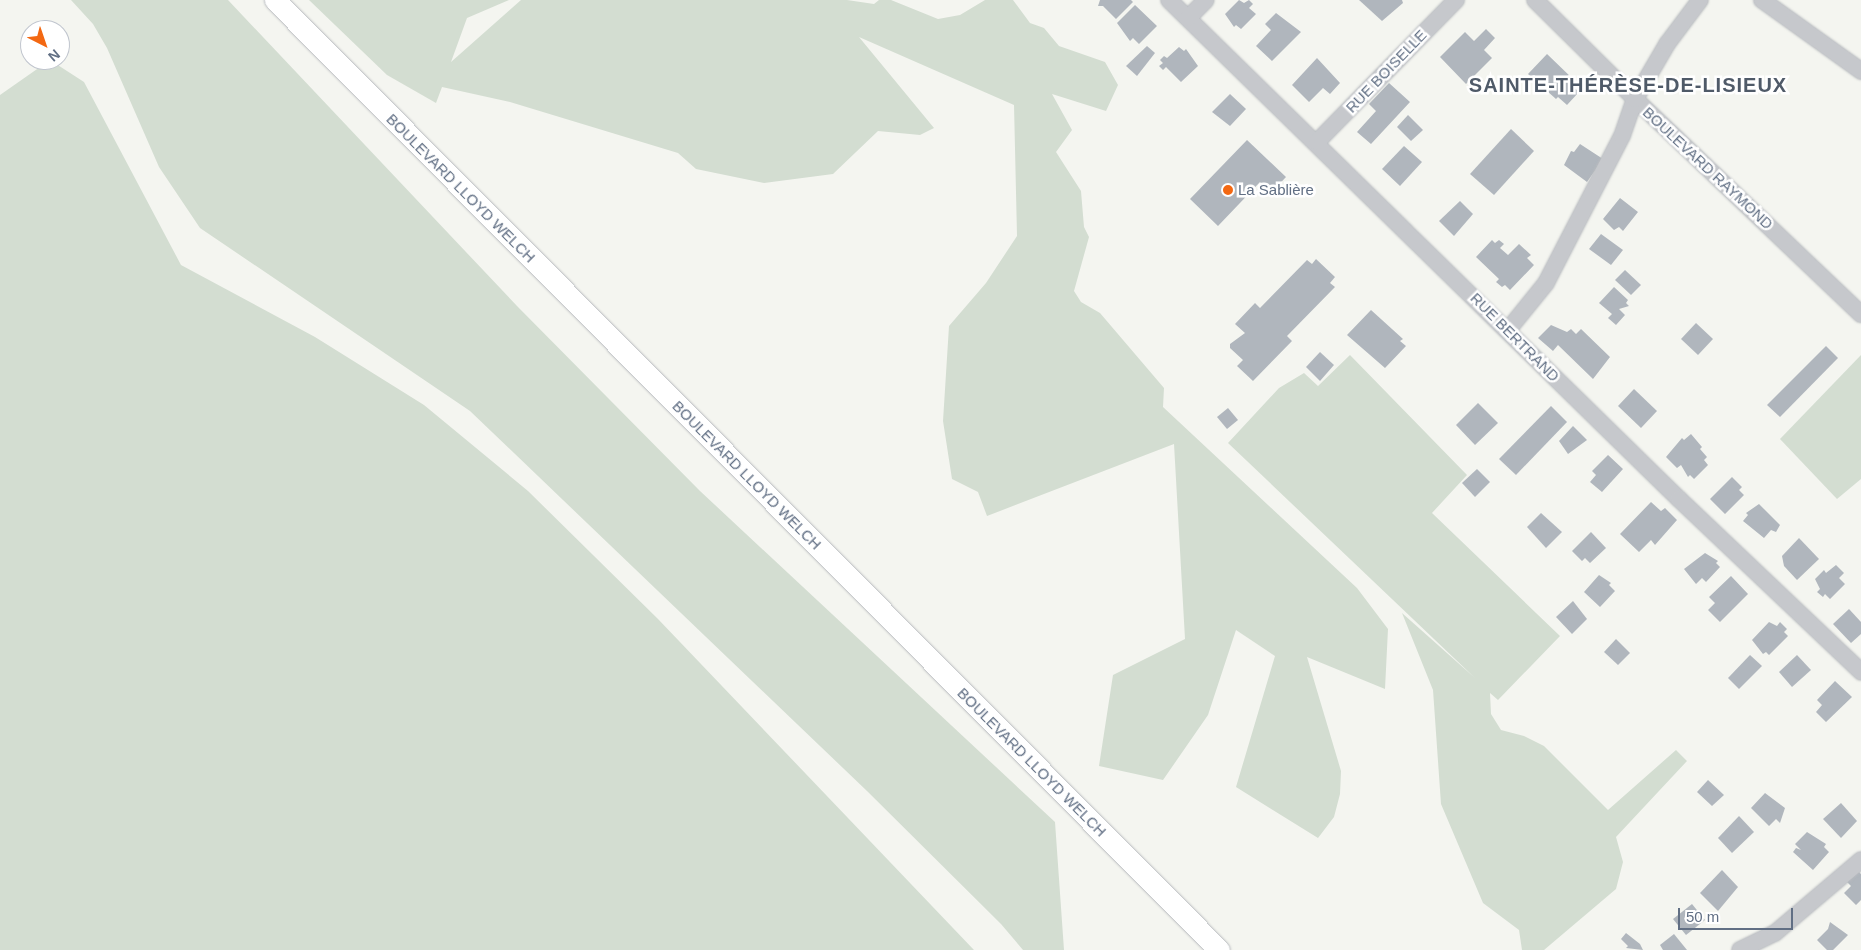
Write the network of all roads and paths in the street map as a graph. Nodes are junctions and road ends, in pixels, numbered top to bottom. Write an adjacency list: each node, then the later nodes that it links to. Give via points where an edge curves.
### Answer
1 (275, 0): 16 (main road, BOULEVARD LLOYD WELCH)
2 (1170, 0): 8 (street, RUE BERTRAND)
3 (1206, 0): 8 (street)
4 (1456, 0): 11 (street, RUE BOISELLE)
5 (1535, 0): 10 (street, BOULEVARD RAYMOND)
6 (1700, 0): 10 (street, via 1668,44)
7 (1762, 0): 9 (street)
8 (1188, 18): 11 (street, RUE BERTRAND)
9 (1861, 71)
10 (1635, 99): 12 (street, BOULEVARD RAYMOND); 13 (street, via 1622,136 1546,283)
11 (1317, 142): 13 (street, RUE BERTRAND)
12 (1861, 314)
13 (1508, 330): 14 (street, RUE BERTRAND)
14 (1861, 672)
15 (1861, 860): 17 (street, via 1775,933)
16 (1219, 950)
17 (1740, 950)

